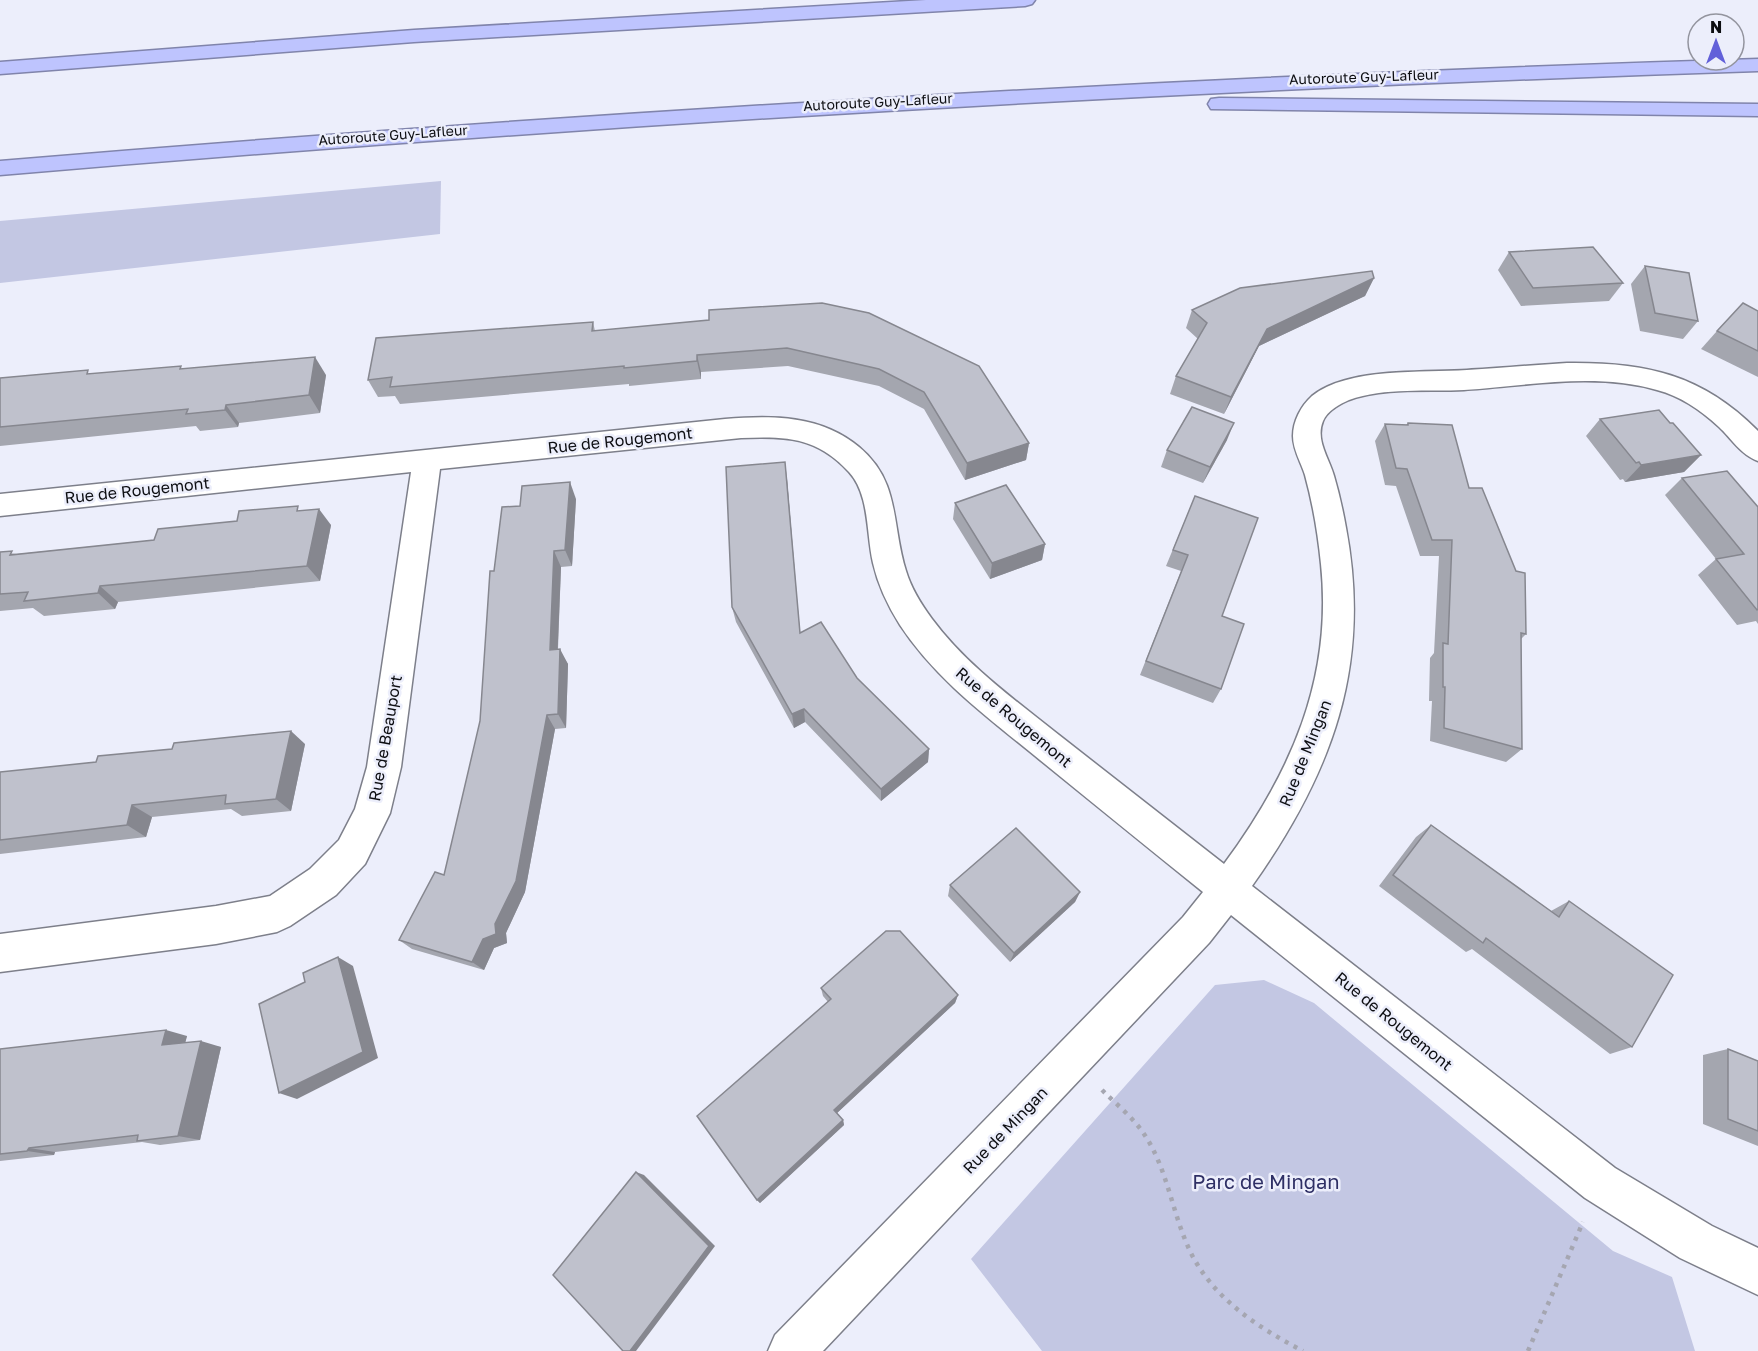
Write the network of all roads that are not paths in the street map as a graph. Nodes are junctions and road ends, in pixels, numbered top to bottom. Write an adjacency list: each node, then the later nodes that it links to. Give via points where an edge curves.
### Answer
1 (991, 0): 3 (highway)
2 (1025, 0): 3 (highway)
3 (948, 4): 5 (highway, via 414,36)
4 (1758, 64): 6 (highway, Autoroute Guy-Lafleur, via 1346,78)
5 (0, 68)
6 (866, 102): 7 (highway); 8 (highway, Autoroute Guy-Lafleur, via 459,130)
7 (1758, 110)
8 (0, 168)
9 (1758, 450): 12 (street, Rue de Mingan, via 1728,419 1696,396 1669,383 1628,374 1372,386 1334,395 1319,404 1310,417 1308,438 1330,519 1337,563 1338,650 1312,745 1286,805)
10 (427, 459): 11 (street, Rue de Rougemont); 12 (street, Rue de Rougemont, via 753,428 821,436 866,470 874,486 882,539 894,581 915,622 944,657 984,695); 13 (street, Rue de Beauport, via 384,767 372,813 352,852 323,882 277,913 216,925)
11 (0, 505)
12 (1229, 889): 14 (street, Rue de Rougemont, via 1600,1183 1696,1242); 15 (street, Rue de Mingan, via 1196,930)
13 (0, 953)
14 (1758, 1272)
15 (791, 1351)

